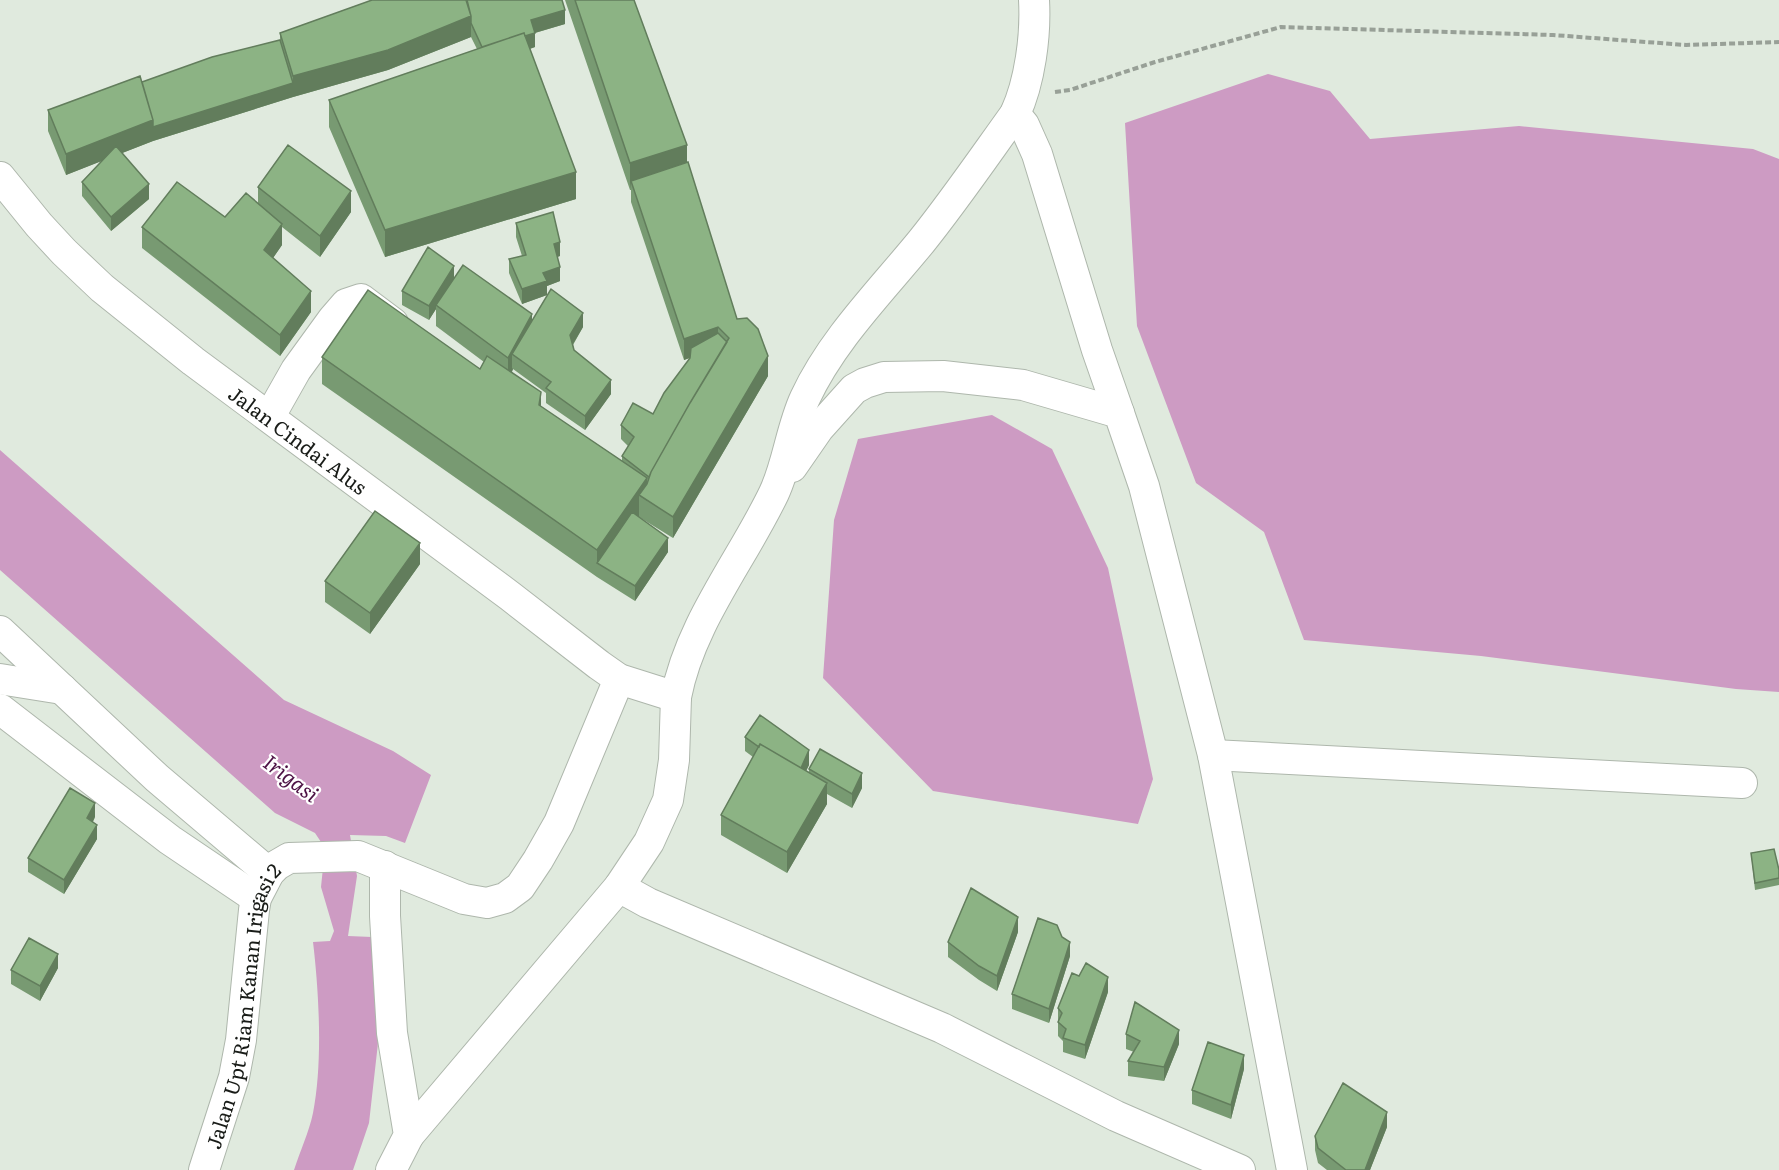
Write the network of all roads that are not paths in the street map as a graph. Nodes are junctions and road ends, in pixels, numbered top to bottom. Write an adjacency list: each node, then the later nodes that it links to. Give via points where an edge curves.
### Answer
1 (1034, 0): 2 (street, via 1035,22)
2 (1019, 105): 5 (street); 7 (street, via 939,219 835,346 804,399)
3 (0, 177): 6 (street, Jalan Cindai Alus, via 39,225 102,288)
4 (417, 340): 6 (street, via 361,299 346,304 296,370)
5 (1119, 413): 7 (street, via 1023,385 943,376 884,377 854,389 840,403); 14 (street, via 1144,486)
6 (270, 416): 10 (street, Jalan Cindai Alus)
7 (774, 492): 12 (street, via 688,654)
8 (0, 631): 11 (street)
9 (0, 679): 11 (street)
10 (619, 679): 12 (street, Jalan Cindai Alus); 16 (street, Jalan Upt Riam Kanan Irigasi 2, via 558,823 520,887 505,898 487,903 464,899)
11 (62, 689): 17 (street, via 157,778)
12 (676, 697): 18 (street, via 668,800 649,842)
13 (0, 709): 17 (street, via 170,840)
14 (1214, 755): 15 (street); 23 (street)
15 (1742, 783)
16 (371, 861): 17 (street, Jalan Upt Riam Kanan Irigasi 2); 19 (street, via 385,915 392,1033)
17 (272, 876): 20 (street, Jalan Upt Riam Kanan Irigasi 2, via 234,1077)
18 (619, 887): 19 (street); 22 (street, via 648,903 942,1028 1116,1116)
19 (409, 1135): 21 (street)
20 (204, 1170)
21 (391, 1170)
22 (1240, 1170)
23 (1292, 1170)

